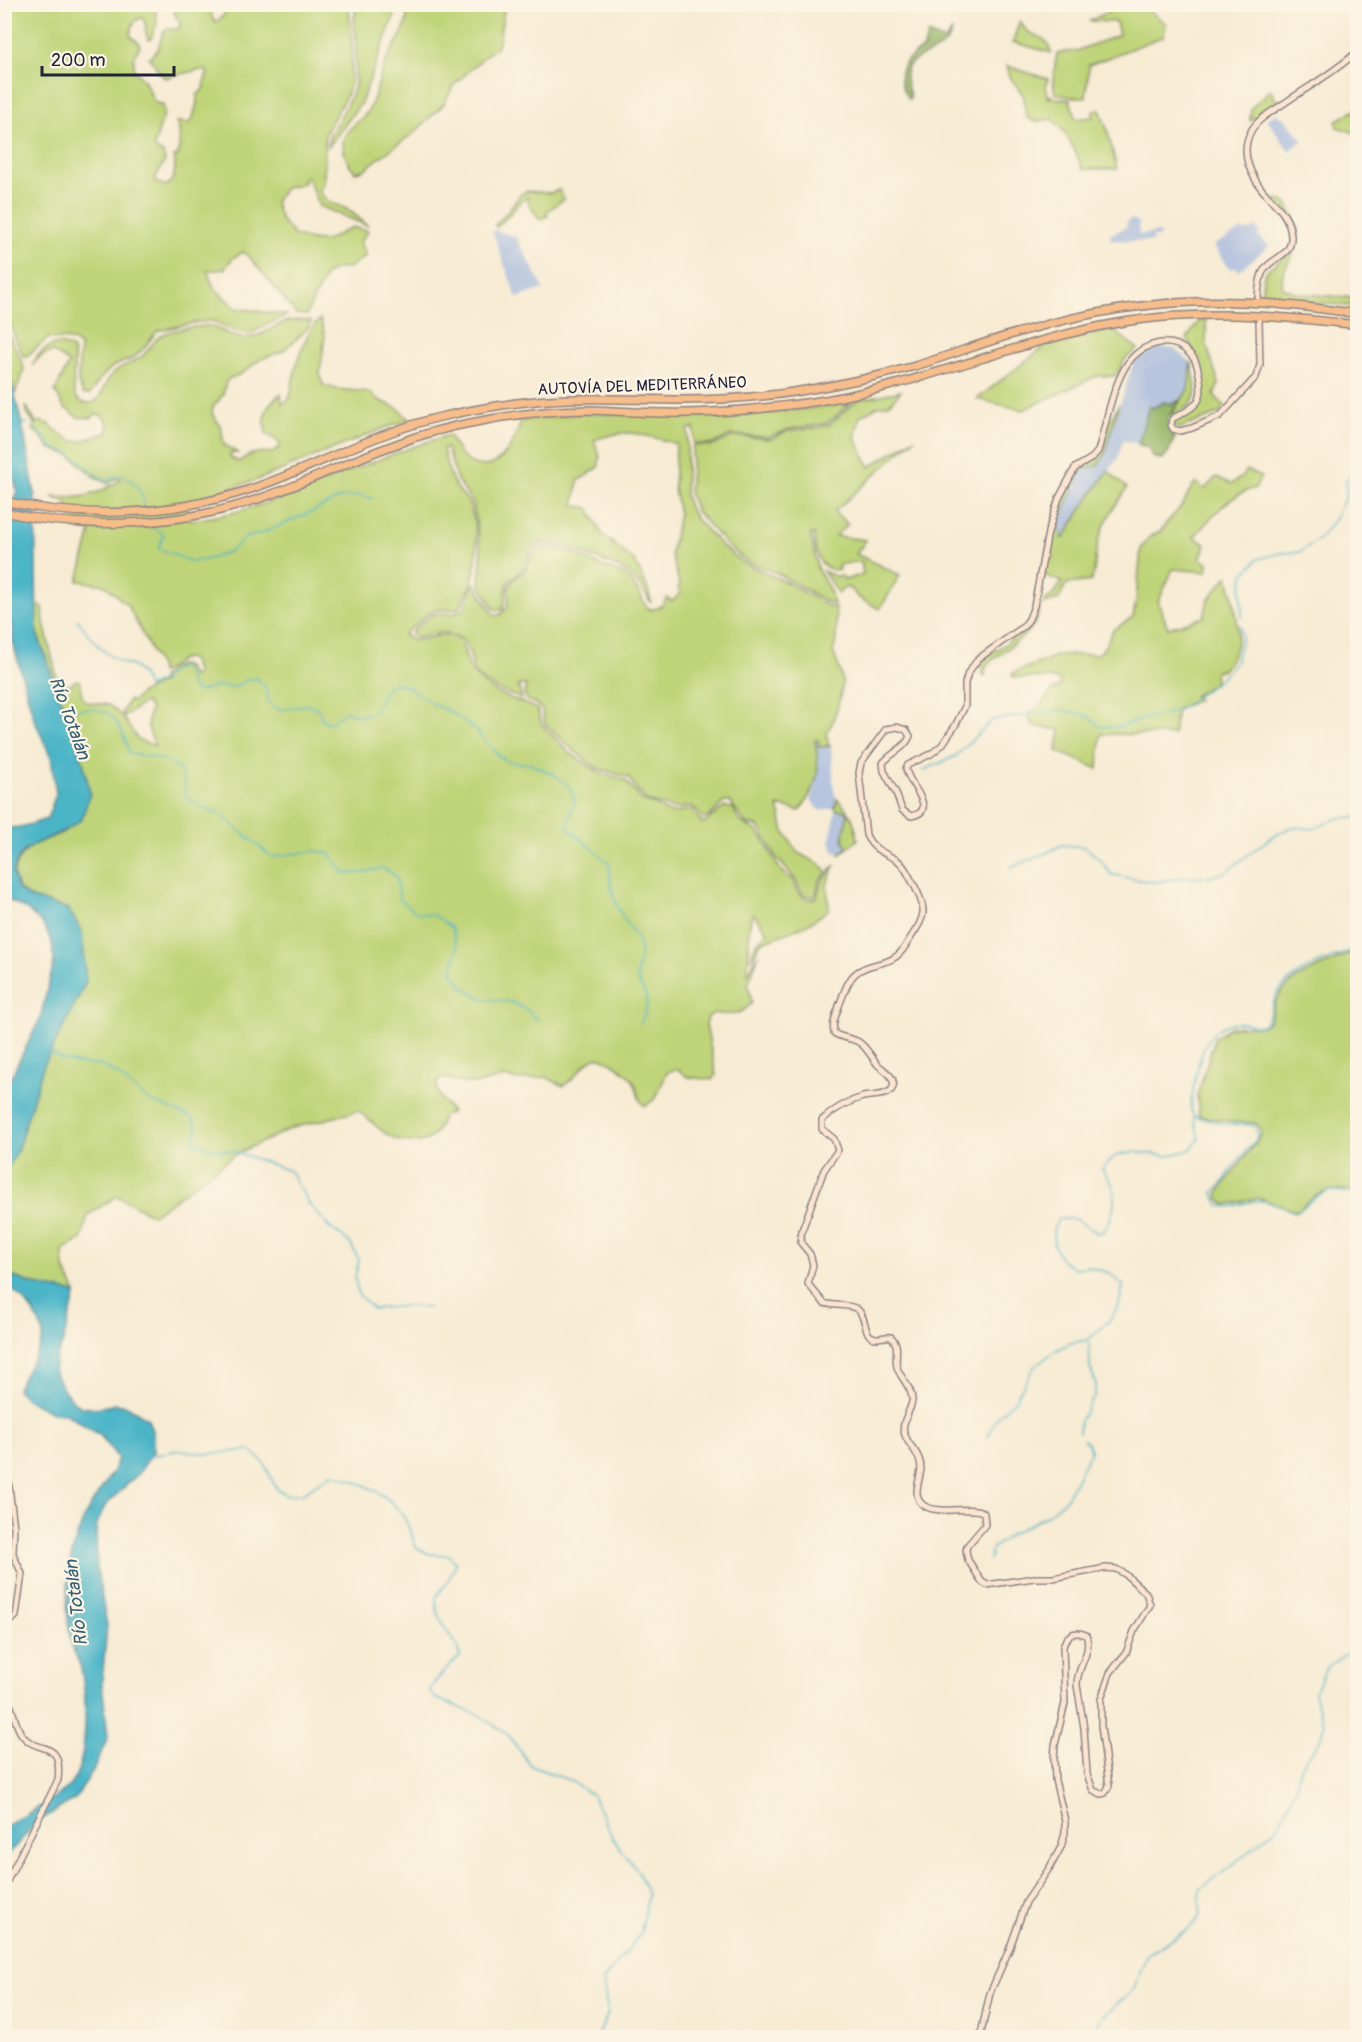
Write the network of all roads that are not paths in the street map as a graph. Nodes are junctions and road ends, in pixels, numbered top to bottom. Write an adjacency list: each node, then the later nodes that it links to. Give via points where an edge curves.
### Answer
1 (1358, 51): 2 (main road, via 1251,130 1245,155 1255,180 1283,212 1291,237 1285,254 1264,269)
2 (1258, 297)
3 (1358, 314): 6 (highway, AUTOVÍA DEL MEDITERRÁNEO, via 1237,302 1169,304 1100,313 1028,329 869,378 804,390 684,400 545,400 435,418 385,434 254,488 188,505 108,512)
4 (1259, 320): 12 (main road, via 1260,365 1256,377 1220,416 1192,428 1180,431 1171,425 1172,419 1200,397 1197,364 1191,354 1178,345 1159,343 1145,348 1129,362 1117,387 1098,451 1075,468 1059,498 1029,619 978,659 968,673 965,706 956,726 942,745 906,768 923,800 920,813 911,816 902,810 883,763 908,742 906,730 886,729 861,763 859,773 870,844 905,868 923,901 924,911 901,954 862,969 851,978 833,1022 834,1032 861,1043 893,1080 893,1086 886,1093 852,1101 822,1120 822,1129 834,1138 838,1150 824,1170 801,1233 801,1243 813,1265 808,1284 824,1303 856,1308 864,1317 870,1336 896,1341 896,1364 912,1400 903,1426 919,1456 919,1498 922,1504 932,1507 954,1512 977,1509 984,1513 985,1525 966,1551 982,1582 995,1585 1116,1569 1146,1593 1150,1605 1104,1686 1100,1712 1109,1786 1101,1794 1093,1790 1087,1774 1077,1685 1088,1639 1076,1632 1065,1640 1065,1703 1054,1759 1065,1833 1050,1868 1026,1902 990,1993)
5 (1358, 325): 7 (highway, AUTOVÍA DEL MEDITERRÁNEO, via 1282,316 1172,316 1104,325 889,386 814,401 688,413 589,410 481,420 394,444 258,500 220,511 106,523 58,521)
6 (4, 501)
7 (4, 512)
8 (4, 1465): 9 (main road, via 14,1527 13,1554 22,1574 16,1616)
9 (4, 1628)
10 (4, 1696): 11 (main road, via 23,1737 53,1751 60,1764 58,1780)
11 (4, 1887)
12 (980, 2037)

